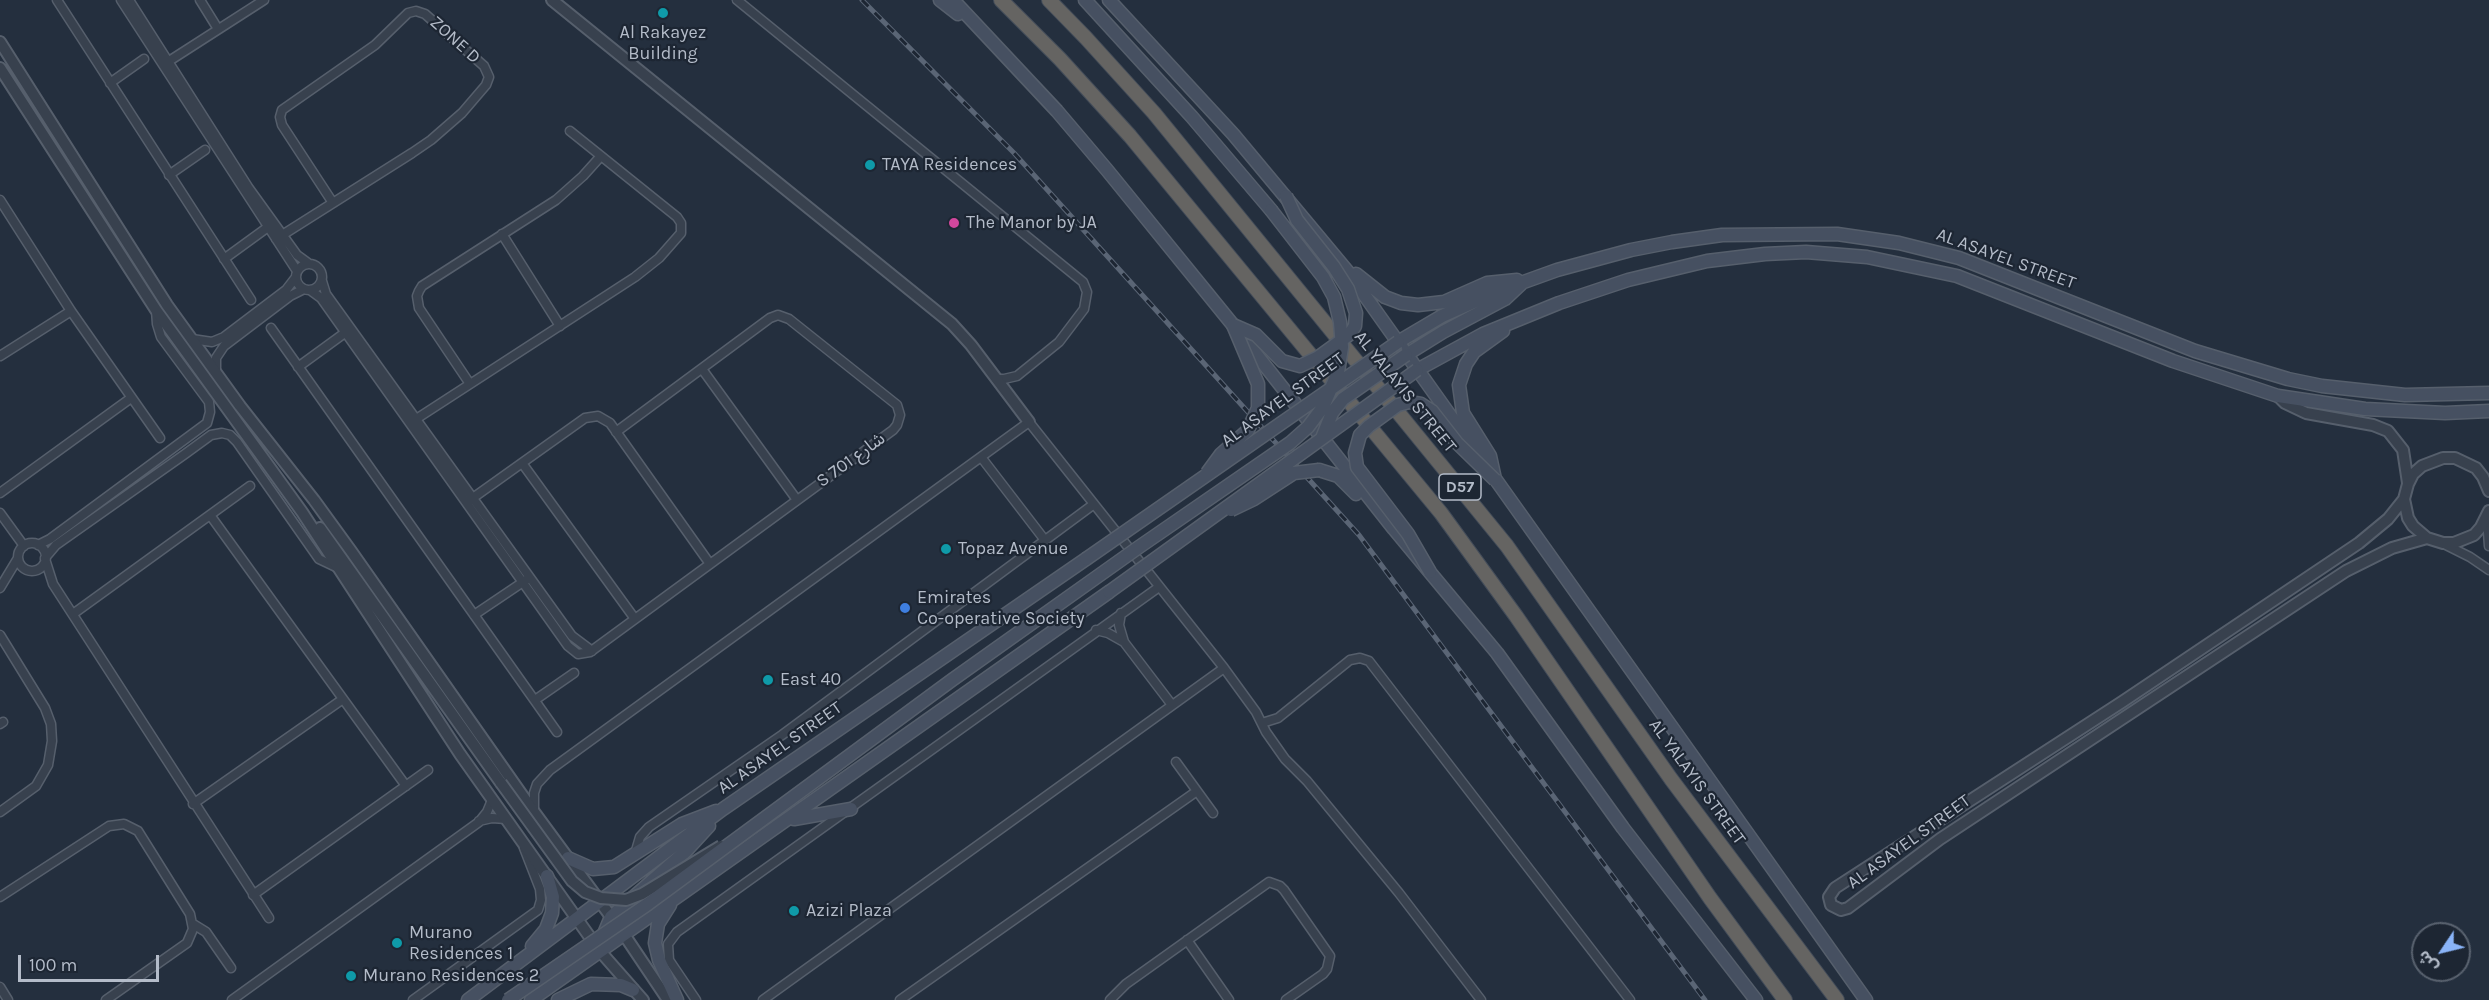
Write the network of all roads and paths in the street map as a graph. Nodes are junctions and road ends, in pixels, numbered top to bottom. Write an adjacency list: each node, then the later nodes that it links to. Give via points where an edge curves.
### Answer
1 (57, 0): 20 (street)
2 (121, 0): 18 (street)
3 (129, 0): 18 (street)
4 (200, 0): 14 (street)
5 (264, 0): 14 (street)
6 (552, 0): 54 (street, via 952,324)
7 (737, 0): 54 (street, via 1083,282 1087,292 1084,309 1059,342 1017,376)
8 (940, 0): 15 (main road)
9 (953, 0): 15 (main road)
10 (1000, 0): 173 (highway, D57, via 1130,136 1441,513)
11 (1049, 0): 174 (highway, AL YALAYIS STREET / D57, via 1154,114 1501,538 1671,779)
12 (1109, 0): 25 (main road)
13 (1088, 3): 132 (main road, bridge, via 1205,132 1323,277 1334,297 1341,328 1341,360 1334,384 1316,417 1290,443 1073,593)
14 (218, 29): 18 (street)
15 (982, 29): 42 (main road, via 1058,111)
16 (0, 42): 46 (street)
17 (144, 59): 20 (street)
18 (166, 63): 28 (street); 30 (street)
19 (0, 68): 39 (street)
20 (110, 83): 24 (street)
21 (570, 131): 23 (street)
22 (205, 150): 24 (street)
23 (601, 156): 29 (street, via 563,194); 43 (street, via 677,217 682,230 670,248 648,268)
24 (169, 175): 32 (street)
25 (1286, 196): 31 (main road, bridge); 42 (main road, bridge, via 1297,220 1348,289 1356,313 1355,326 1346,337 1300,366 1282,361 1256,335)
26 (0, 200): 40 (street)
27 (333, 203): 27 (street, ZONE D, via 449,126 487,82 484,66 425,14 408,13 375,45 287,104 280,113 282,125); 30 (street, ZONE D)
28 (268, 227): 30 (street); 32 (street)
29 (502, 234): 43 (street); 55 (street, via 422,286 417,296 419,308)
30 (279, 237): 33 (street); 34 (street)
31 (1330, 250): 36 (main road, via 1378,293 1409,304 1436,304 1496,281); 47 (main road)
32 (224, 259): 38 (street)
33 (308, 263): 34 (street); 35 (street, via 320,269)
34 (297, 274): 37 (street, via 298,284); 46 (street, via 286,290 224,337 204,342)
35 (322, 281): 37 (street); 61 (street, via 326,294)
36 (1524, 281): 47 (main road, AL ASAYEL STREET, via 1442,316); 48 (main road, via 1505,299); 56 (main road, AL ASAYEL STREET, via 1631,250 1697,238 1757,234 1847,236 1899,243 1976,264 2202,353 2288,379 2404,395)
37 (307, 289): 45 (street, via 321,298); 53 (street, via 290,296 224,346 216,358)
38 (251, 300)
39 (156, 310): 66 (street, via 161,337 210,406 207,423); 80 (street)
40 (71, 311): 49 (street); 58 (street)
41 (1515, 320): 52 (main road, AL ASAYEL STREET, via 1457,346); 57 (main road, AL ASAYEL STREET, via 1593,291 1679,266 1779,253 1847,255 1957,276 2173,362); 71 (main road, via 1474,352 1460,385 1463,413 1490,456)
42 (1233, 325): 59 (main road, bridge); 70 (main road, bridge, via 1256,376 1258,408 1248,430 1221,454)
43 (560, 326): 55 (street)
44 (271, 328): 50 (street)
45 (346, 332): 50 (street); 61 (street)
46 (190, 338): 53 (street)
47 (1398, 342): 48 (main road, bridge); 59 (main road, AL ASAYEL STREET, bridge)
48 (1406, 355): 52 (main road); 65 (main road, bridge, via 1343,399)
49 (0, 356)
50 (298, 367): 106 (street)
51 (702, 369): 63 (street, S 701 شارع); 77 (street); 77 (street, S 701 شارع, via 770,318 782,315 897,405 900,415 895,428)
52 (1417, 370): 65 (main road, AL ASAYEL STREET, bridge); 71 (main road, bridge)
53 (216, 374): 127 (street, via 314,500)
54 (996, 379): 62 (street)
55 (470, 384): 61 (street)
56 (2489, 393)
57 (2278, 396): 60 (main road, AL ASAYEL STREET, via 2385,410); 72 (street, via 2306,413 2388,431 2403,450)
58 (131, 398): 64 (street); 75 (street)
59 (1300, 409): 65 (main road, bridge); 70 (main road, AL ASAYEL STREET, bridge)
60 (2489, 411)
61 (413, 421): 76 (street)
62 (1029, 422): 68 (street); 79 (street)
63 (616, 432): 69 (street, via 605,418 585,418); 94 (street)
64 (160, 438)
65 (1322, 438): 82 (main road, AL ASAYEL STREET, bridge); 85 (main road)
66 (177, 444): 67 (street); 89 (street)
67 (185, 454): 93 (street, via 56,545); 95 (street, via 214,434 230,435 320,559)
68 (981, 457): 87 (street); 127 (street, via 550,770 537,784)
69 (522, 463): 76 (street); 107 (street)
70 (1203, 479): 124 (main road, AL ASAYEL STREET, bridge)
71 (1495, 480): 98 (main road, bridge, via 1421,404 1398,405 1360,435 1355,453 1357,467 1408,534); 175 (main road)
72 (2408, 484): 74 (street, via 2432,460 2455,458 2475,468); 78 (street)
73 (250, 486): 83 (street)
74 (2489, 491)
75 (0, 493)
76 (470, 500): 100 (street)
77 (797, 500): 94 (street, S 701 شارع)
78 (2404, 500): 86 (street, via 2408,518); 86 (street, AL ASAYEL STREET, via 2359,543 1835,888 1830,894 1831,905 1841,910 1848,908 1940,839 2341,574 2380,553)
79 (1095, 504): 87 (street); 102 (street)
80 (302, 512): 95 (street); 132 (street, bridge, via 315,522 354,574 572,881 585,892 626,900)
81 (0, 513): 90 (street)
82 (1218, 514): 85 (main road, bridge, via 1246,504 1294,473 1319,470 1343,480 1375,515); 130 (main road, AL ASAYEL STREET, bridge)
83 (210, 515): 105 (street); 113 (street)
84 (2488, 515): 88 (street, via 2474,535); 91 (street)
85 (1394, 529): 98 (main road, bridge)
86 (2427, 538): 88 (street)
87 (1044, 539): 134 (street, via 913,640 649,827 640,837)
88 (2443, 543): 97 (street)
89 (38, 545): 90 (street); 93 (street)
90 (24, 546): 92 (street)
91 (2489, 546)
92 (18, 558): 96 (street, via 20,564); 99 (street)
93 (45, 558): 96 (street, via 40,568); 101 (street)
94 (710, 564): 107 (street, S 701 شارع)
95 (339, 568): 122 (street)
96 (31, 570): 99 (street); 101 (street)
97 (2489, 570)
98 (1430, 573): 172 (main road, via 1519,682 1623,828)
99 (9, 576): 103 (street)
100 (526, 579): 106 (street); 107 (street, S 701 شارع, via 572,651 584,655 592,651)
101 (53, 584): 105 (street)
102 (1159, 587): 104 (street); 111 (street)
103 (0, 588)
104 (1121, 613): 108 (street); 110 (street, via 1119,625)
105 (73, 614): 123 (street)
106 (474, 615): 114 (street)
107 (635, 619)
108 (1096, 630): 110 (street); 125 (street)
109 (0, 635): 126 (street, via 45,708 52,741 48,765 36,786)
110 (1124, 642): 115 (street)
111 (1224, 668): 115 (street); 116 (street)
112 (574, 673): 114 (street)
113 (343, 699): 120 (street); 123 (street)
114 (535, 700): 117 (street)
115 (1172, 705): 165 (street)
116 (1262, 723): 170 (street, via 1285,759 1399,893); 171 (street, via 1278,718 1350,660 1369,661)
117 (557, 732)
118 (1176, 762): 121 (street)
119 (428, 770): 120 (street)
120 (406, 786): 137 (street)
121 (1197, 790): 128 (street); 166 (street)
122 (492, 800): 129 (street); 131 (street)
123 (194, 804): 137 (street)
124 (723, 809): 134 (main road, via 682,824); 139 (main road, AL ASAYEL STREET); 141 (main road, via 686,851)
125 (851, 809): 130 (main road); 164 (street, via 672,936 669,960)
126 (0, 812)
127 (534, 812): 135 (street)
128 (1213, 813)
129 (506, 819): 131 (street); 133 (street)
130 (790, 819): 140 (main road, AL ASAYEL STREET)
131 (479, 822): 152 (street)
132 (736, 840): 158 (main road, bridge)
133 (522, 841): 136 (street); 156 (street, via 540,889 538,910)
134 (634, 856): 135 (main road, via 602,869 584,867)
135 (568, 858): 139 (street)
136 (547, 876): 143 (street); 148 (main road, via 553,897 552,912 546,928)
137 (253, 896): 142 (street)
138 (0, 897): 144 (street, via 109,826 124,824 138,831)
139 (599, 900): 141 (street); 143 (main road, AL ASAYEL STREET)
140 (675, 900): 145 (main road, AL ASAYEL STREET); 163 (main road, via 658,924 655,937 659,960)
141 (611, 917): 145 (street); 147 (main road)
142 (268, 918)
143 (576, 918): 147 (street); 148 (main road, AL ASAYEL STREET)
144 (194, 924): 149 (street, via 206,932); 154 (street, via 187,943)
145 (623, 933): 147 (main road, AL ASAYEL STREET); 162 (street)
146 (1187, 940): 167 (street); 168 (street); 169 (street, via 1263,884 1280,886 1329,956 1328,969)
147 (599, 950): 151 (street); 159 (main road, AL ASAYEL STREET)
148 (524, 957): 157 (main road, AL ASAYEL STREET)
149 (231, 968)
150 (0, 987): 153 (street)
151 (633, 990): 160 (main road, via 621,985 591,984); 161 (street)
152 (233, 998): 155 (street)
153 (8, 1000)
154 (106, 1000)
155 (226, 1000)
156 (413, 1000)
157 (468, 1000)
158 (508, 1000)
159 (531, 1000)
160 (558, 1000)
161 (643, 1000)
162 (669, 1000)
163 (677, 1000)
164 (696, 1000)
165 (763, 1000)
166 (900, 1000)
167 (1110, 1000)
168 (1229, 1000)
169 (1287, 1000)
170 (1481, 1000)
171 (1630, 1000)
172 (1756, 1000)
173 (1785, 1000)
174 (1837, 1000)
175 (1866, 1000)

